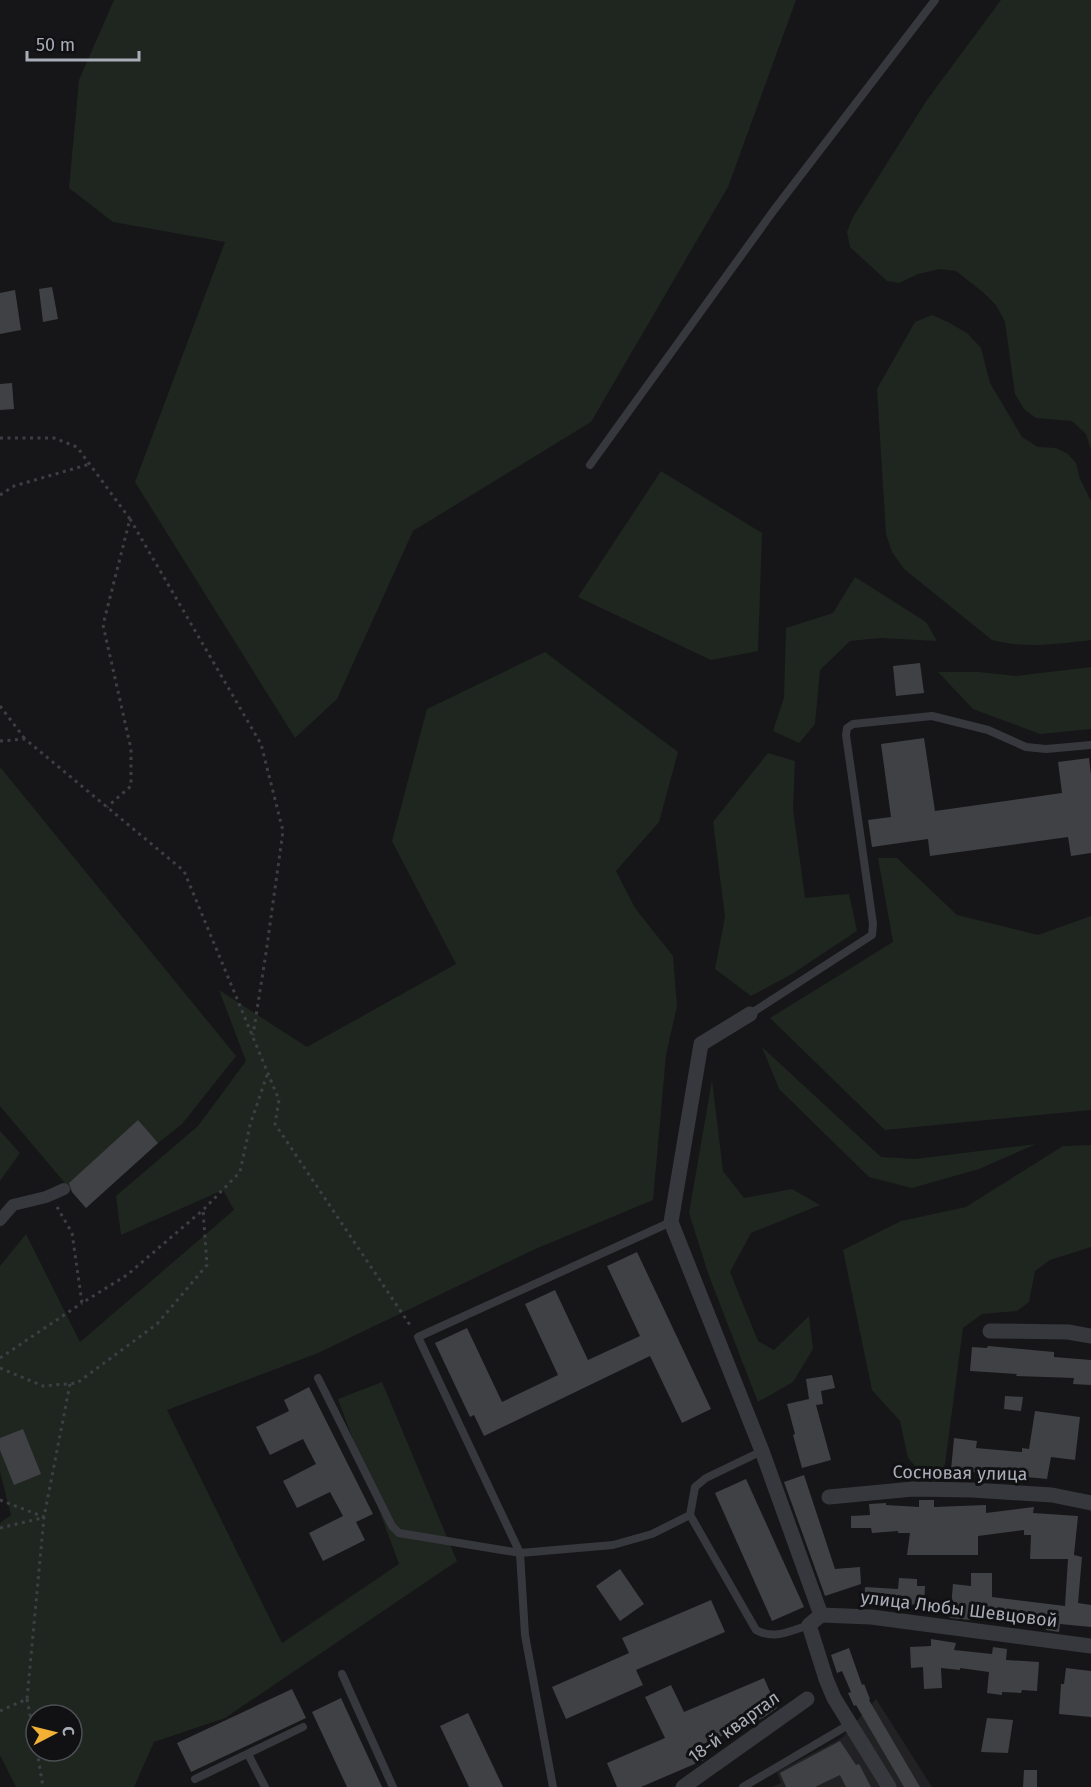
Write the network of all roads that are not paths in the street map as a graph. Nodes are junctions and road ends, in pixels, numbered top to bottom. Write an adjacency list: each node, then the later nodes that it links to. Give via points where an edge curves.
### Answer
1 (935, 0): 2 (lane, via 774,210)
2 (590, 465)
3 (1091, 746): 4 (lane, via 1026,747 988,730 932,716 853,724 847,728 872,935)
4 (750, 1014): 7 (street, via 701,1044)
5 (63, 1189): 6 (street, via 13,1205)
6 (0, 1220)
7 (671, 1222): 11 (street); 15 (lane, via 418,1337)
8 (990, 1331): 9 (street)
9 (1091, 1336)
10 (318, 1378): 15 (lane, via 395,1530)
11 (762, 1451): 14 (lane, via 695,1487); 16 (street)
12 (829, 1497): 13 (street, Сосновая улица, via 972,1490 1052,1495)
13 (1091, 1503)
14 (690, 1515): 15 (lane, via 652,1534 613,1545); 17 (lane, via 756,1630 776,1635)
15 (520, 1553): 27 (lane, via 525,1635)
16 (821, 1615): 17 (street); 18 (street, улица Любы Шевцовой, via 872,1617)
17 (809, 1625): 21 (street, via 826,1679)
18 (1091, 1646)
19 (342, 1674): 26 (lane)
20 (807, 1699): 28 (street, 18-й квартал)
21 (850, 1724): 29 (lane); 30 (street)
22 (303, 1727): 23 (lane)
23 (248, 1754): 24 (lane); 25 (lane)
24 (195, 1779)
25 (265, 1787)
26 (393, 1787)
27 (553, 1787)
28 (683, 1787)
29 (743, 1787)
30 (889, 1787)

